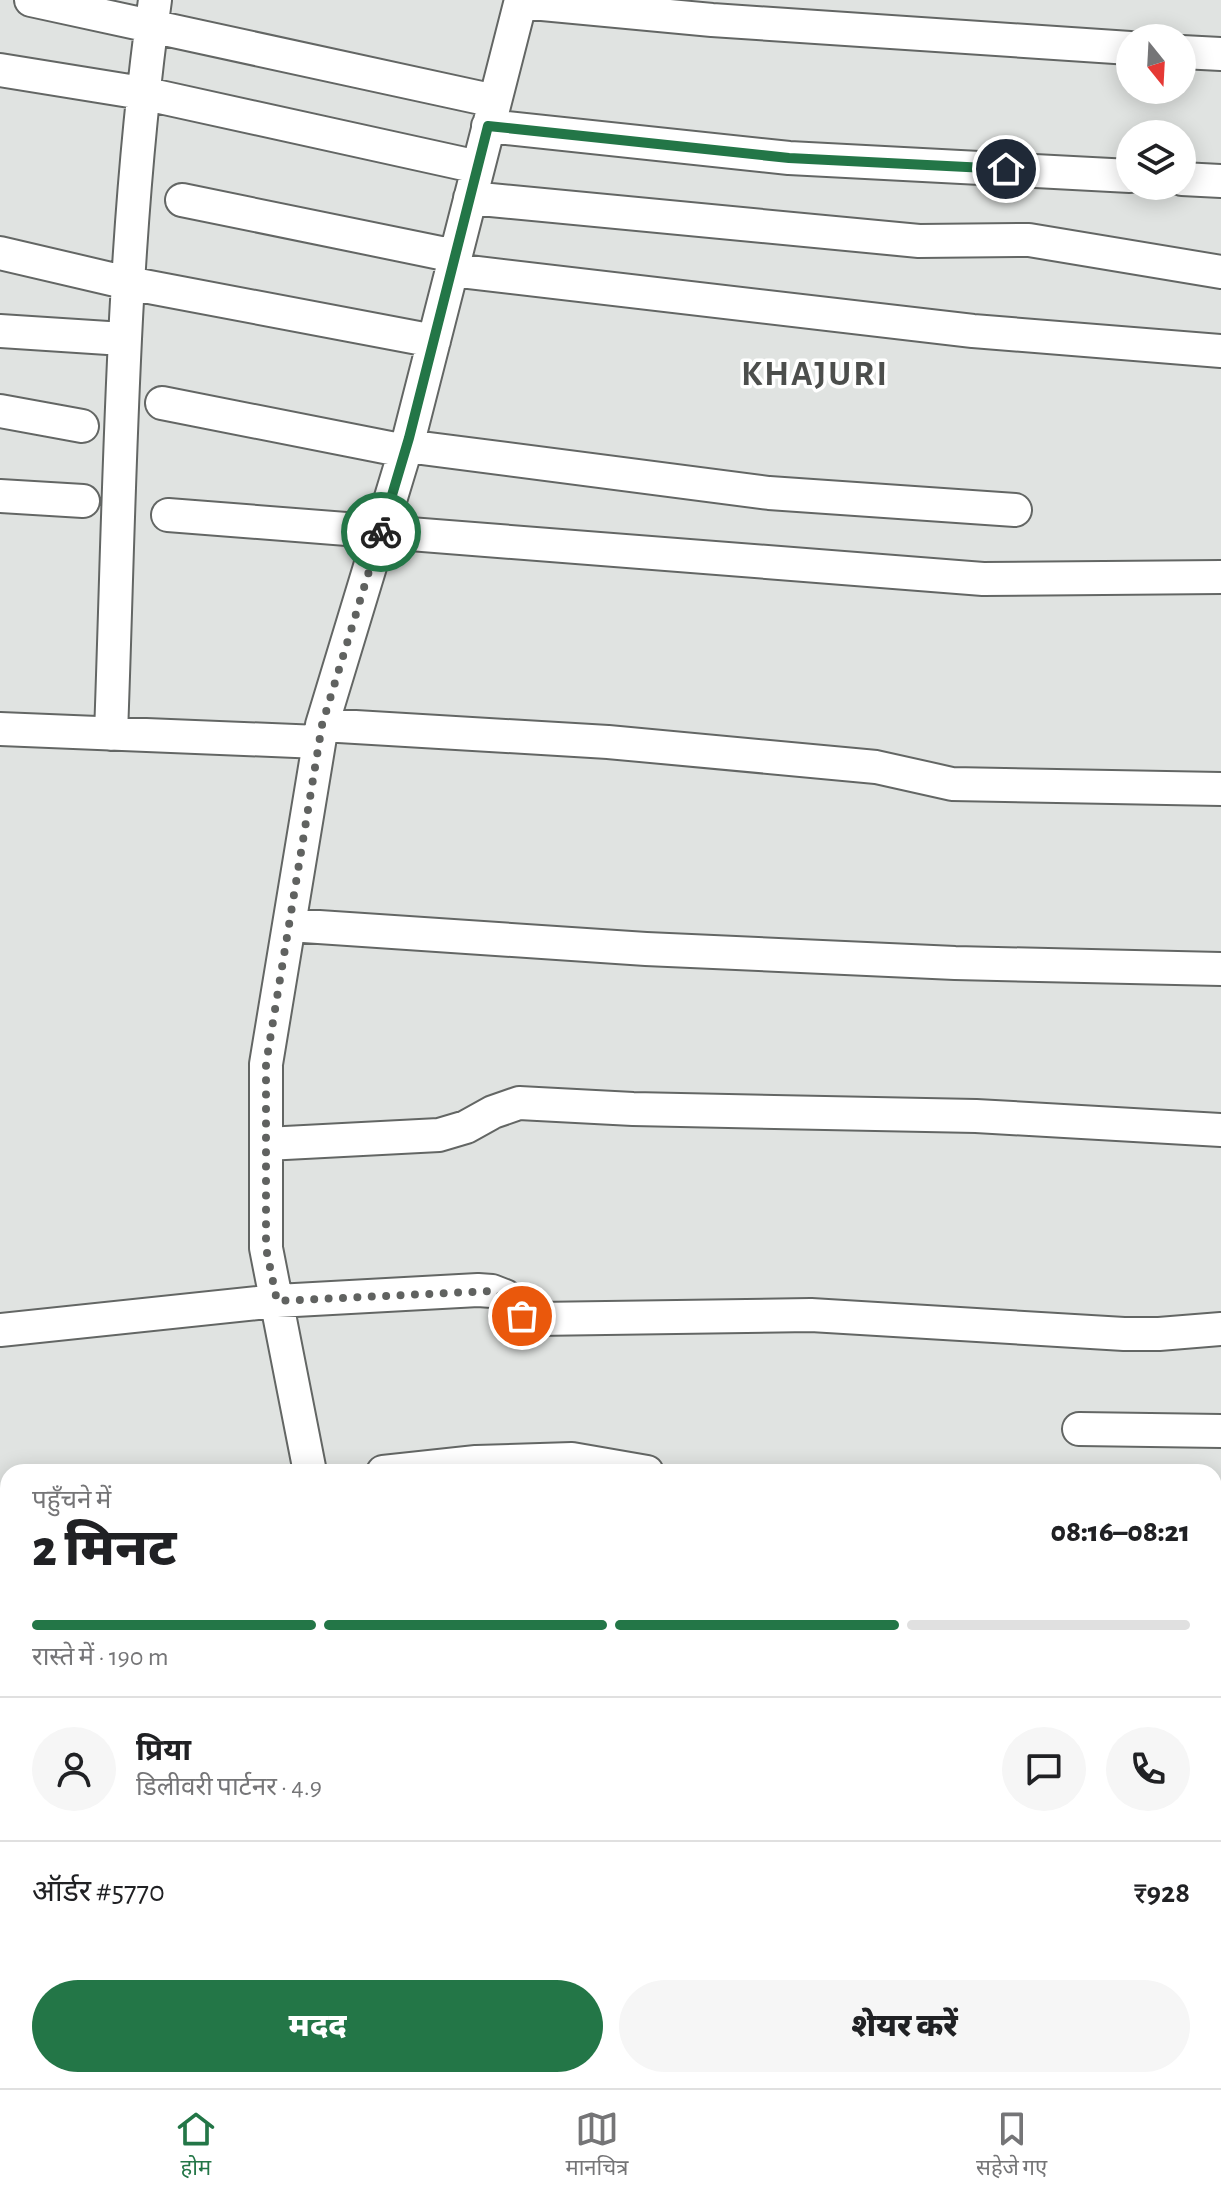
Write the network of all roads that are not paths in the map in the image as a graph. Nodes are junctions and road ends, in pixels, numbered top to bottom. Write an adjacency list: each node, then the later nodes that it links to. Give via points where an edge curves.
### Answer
1 (31, 0): 3 (street)
2 (521, 1): 4 (street, via 712,20); 9 (street)
3 (153, 13): 8 (street); 9 (street)
4 (1116, 47)
5 (1196, 53): 6 (street)
6 (1221, 54)
7 (0, 70): 8 (street)
8 (142, 93): 13 (street); 18 (street)
9 (492, 114): 10 (street, via 789,158); 13 (street)
10 (1116, 175)
11 (1196, 180): 12 (street)
12 (1221, 181)
13 (474, 182): 16 (street); 17 (street, via 919,241 1029,240)
14 (182, 200): 16 (street)
15 (0, 253): 18 (street)
16 (453, 263): 21 (street); 22 (street, via 973,331)
17 (1221, 272)
18 (128, 283): 21 (street); 34 (street)
19 (0, 331): 20 (street)
20 (108, 338)
21 (434, 341): 26 (street)
22 (1221, 351)
23 (162, 403): 26 (street)
24 (0, 411): 25 (street)
25 (82, 426)
26 (406, 449): 29 (street, via 769,493); 31 (street)
27 (0, 496): 28 (street)
28 (83, 501)
29 (1015, 510)
30 (168, 515): 31 (street)
31 (381, 533): 32 (street, via 983,579); 35 (street)
32 (1221, 577)
33 (0, 729): 34 (street)
34 (111, 734): 35 (street)
35 (320, 734): 36 (street, via 608,742 876,767 952,784); 37 (street)
36 (1221, 789)
37 (289, 925): 38 (street, via 646,949); 40 (street, via 266,1064)
38 (1221, 969)
39 (1221, 1130): 40 (street, via 976,1116 519,1103 439,1135)
40 (266, 1144): 41 (street, via 266,1248)
41 (277, 1301): 42 (street, via 478,1290 505,1296 513,1310 536,1319 811,1315 1124,1334); 43 (street); 46 (street)
42 (1221, 1329)
43 (0, 1330)
44 (1079, 1429): 45 (street)
45 (1221, 1431)
46 (308, 1464)
47 (457, 1464): 48 (street, via 572,1459)
48 (601, 1464)

